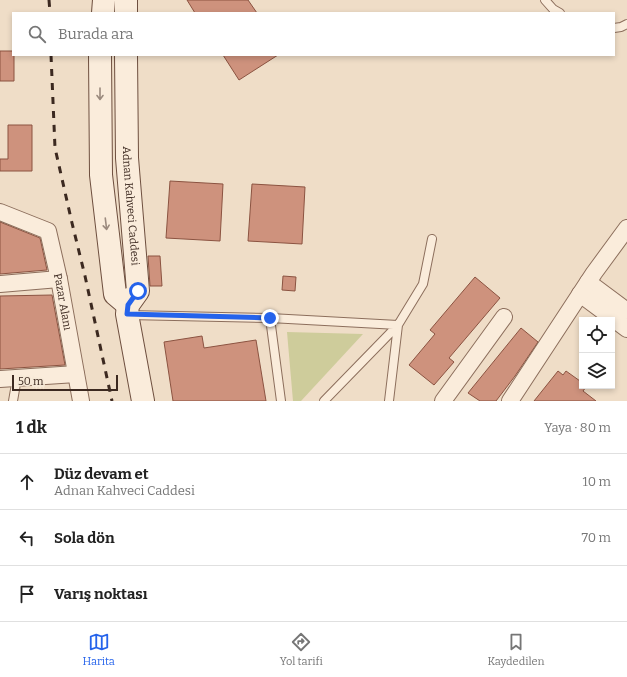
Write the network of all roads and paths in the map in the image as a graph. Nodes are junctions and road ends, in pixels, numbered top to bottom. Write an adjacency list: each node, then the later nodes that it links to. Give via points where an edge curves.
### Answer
1 (104, 0): 4 (main road)
2 (126, 0): 5 (main road)
3 (545, 0): 6 (lane)
4 (103, 12)
5 (126, 12)
6 (558, 12)
7 (627, 24): 8 (lane)
8 (615, 28)
9 (100, 56): 17 (main road, one-way to 17, via 102,183 115,294)
10 (126, 56): 17 (main road, Adnan Kahveci Caddesi, via 127,158 138,291)
11 (0, 212): 14 (street, Pazar Alanı, via 48,231)
12 (627, 228): 16 (street)
13 (432, 239): 21 (lane, via 423,284)
14 (59, 279): 15 (street); 23 (street, Pazar Alanı)
15 (0, 284)
16 (584, 288): 18 (street); 22 (street); 33 (street)
17 (127, 310): 20 (lane); 28 (main road)
18 (627, 311)
19 (504, 317): 32 (street)
20 (270, 318): 21 (lane); 29 (lane)
21 (398, 325): 30 (lane); 31 (lane)
22 (627, 329)
23 (76, 374): 24 (street); 27 (street, Pazar Alanı)
24 (17, 378): 25 (street); 26 (lane)
25 (0, 379)
26 (12, 401)
27 (81, 401)
28 (142, 401)
29 (281, 401)
30 (324, 401)
31 (389, 401)
32 (443, 401)
33 (510, 401)

